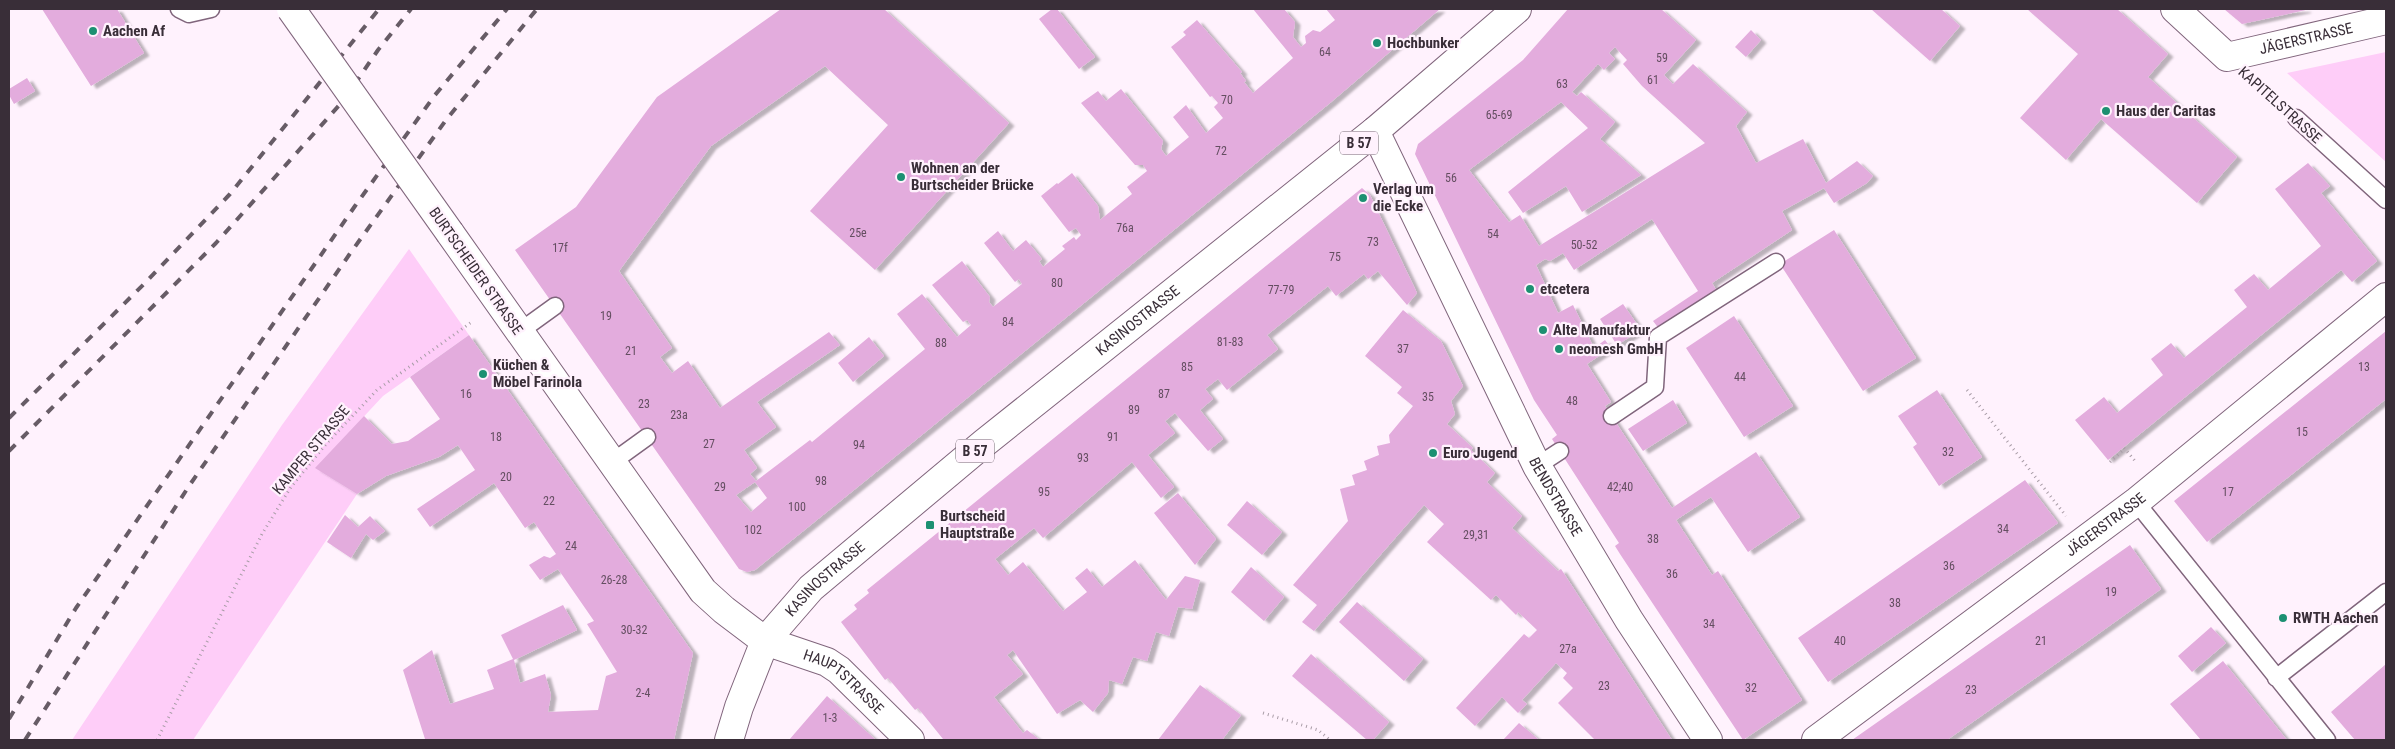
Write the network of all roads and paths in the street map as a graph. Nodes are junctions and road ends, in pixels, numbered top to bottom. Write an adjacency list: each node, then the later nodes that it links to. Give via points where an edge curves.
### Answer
1 (179, 9): 2 (lane, via 190,14)
2 (212, 9)
3 (291, 9): 13 (main road, BURTSCHEIDER STRASSE, bridge)
4 (1518, 9): 9 (main road, KASINOSTRASSE / B 57)
5 (2175, 9): 7 (main road, KAPITELSTRASSE)
6 (2386, 20): 7 (main road, JÄGERSTRASSE)
7 (2227, 57): 8 (path, KAPITELSTRASSE)
8 (2296, 118): 10 (lane, KAPITELSTRASSE)
9 (1375, 131): 23 (main road, BENDSTRASSE); 27 (main road, KASINOSTRASSE / B 57, via 983,444 811,588)
10 (2386, 200)
11 (1776, 262): 17 (lane, via 1658,337 1655,387)
12 (2386, 297): 24 (main road, JÄGERSTRASSE)
13 (499, 303): 15 (main road, BURTSCHEIDER STRASSE); 30 (path, KAMPER STRASSE, via 377,390 290,487)
14 (555, 306): 15 (lane)
15 (519, 332): 22 (main road, BURTSCHEIDER STRASSE)
16 (1967, 390): 25 (path)
17 (1612, 416)
18 (647, 438): 22 (lane)
19 (2125, 449): 21 (path)
20 (1560, 451): 23 (lane)
21 (2110, 462)
22 (611, 463): 27 (main road, BURTSCHEIDER STRASSE, via 703,591)
23 (1537, 466): 34 (main road, BENDSTRASSE, via 1629,620)
24 (2136, 502): 28 (lane); 35 (main road, JÄGERSTRASSE)
25 (2066, 516)
26 (2386, 592): 28 (lane)
27 (765, 641): 31 (main road, B 57); 32 (main road, HAUPTSTRASSE, via 827,662)
28 (2276, 678): 36 (lane)
29 (1263, 713): 33 (path, via 1318,730)
30 (157, 740)
31 (729, 740)
32 (910, 740)
33 (1330, 740)
34 (1708, 740)
35 (1816, 740)
36 (2327, 740)

